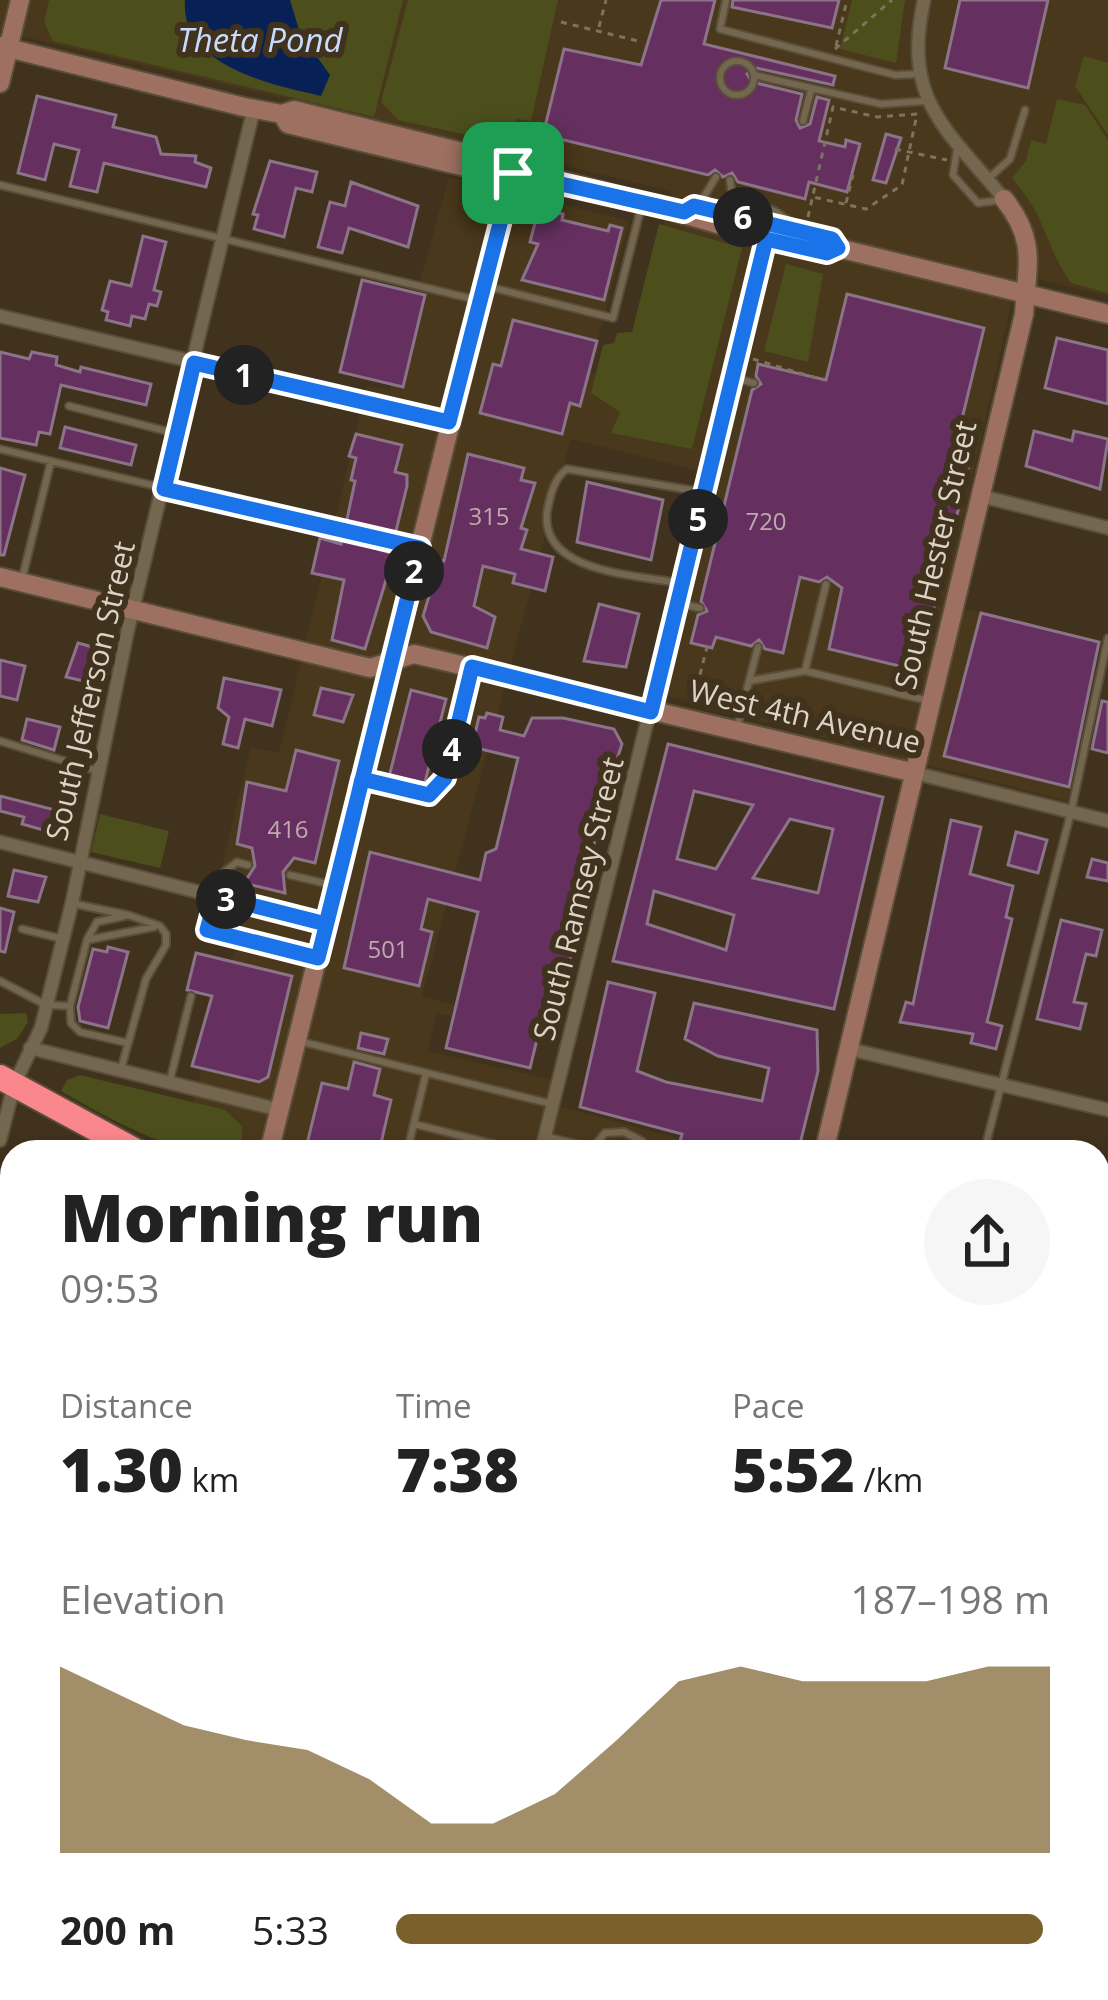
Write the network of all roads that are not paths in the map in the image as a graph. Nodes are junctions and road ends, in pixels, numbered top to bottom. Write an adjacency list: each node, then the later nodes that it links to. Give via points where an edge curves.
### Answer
1 (20, 0): 4 (street)
2 (726, 0): 5 (lane, via 720,29 895,76)
3 (924, 0): 5 (street, South Hester Street)
4 (4, 47): 7 (street); 10 (street)
5 (919, 74): 9 (street, South Hester Street)
6 (754, 75): 6 (lane, via 744,94 727,92 721,82 734,62); 8 (lane)
7 (0, 83)
8 (811, 90): 9 (lane, via 881,104); 12 (lane)
9 (926, 101): 13 (street, South Hester Street)
10 (254, 109): 14 (street, via 337,120 494,160); 23 (street, South Jefferson Street)
11 (1025, 110): 16 (lane, via 1010,159)
12 (803, 121)
13 (957, 146): 16 (street, South Hester Street); 19 (lane, via 953,175 978,203)
14 (506, 171): 20 (street); 27 (street)
15 (716, 177): 21 (lane, via 705,202)
16 (988, 179): 19 (street, South Hester Street)
17 (730, 180): 22 (lane, via 732,196)
18 (0, 185): 23 (lane)
19 (1004, 199): 26 (street, South Hester Street, via 1029,240)
20 (643, 200): 21 (street); 27 (lane, via 614,318)
21 (689, 209): 22 (street); 24 (street, via 689,220)
22 (806, 226): 25 (street)
23 (224, 237): 27 (lane); 30 (street, South Jefferson Street)
24 (766, 239): 25 (street, via 827,253); 31 (street, South Ramsey Street)
25 (838, 248): 26 (street)
26 (1025, 293): 28 (street); 40 (street, South Hester Street)
27 (482, 294): 34 (street)
28 (1108, 314)
29 (0, 316): 30 (street)
30 (194, 363): 34 (street); 35 (street, South Jefferson Street)
31 (732, 378): 32 (lane); 39 (street, South Ramsey Street)
32 (754, 383)
33 (69, 406): 35 (lane)
34 (449, 422): 42 (street)
35 (177, 434): 38 (street, South Jefferson Street)
36 (0, 449): 37 (lane)
37 (51, 461): 38 (lane); 44 (lane)
38 (164, 489): 42 (lane); 49 (street, South Jefferson Street)
39 (704, 493): 45 (street, South Ramsey Street); 45 (lane, via 577,468 560,474 548,508 553,541 575,561)
40 (980, 496): 41 (street); 56 (street, South Hester Street)
41 (1108, 528)
42 (420, 548): 52 (street)
43 (0, 578): 44 (street, West 4th Avenue)
44 (22, 583): 49 (street, West 4th Avenue)
45 (682, 584): 47 (street, South Ramsey Street)
46 (826, 584): 54 (lane)
47 (677, 603): 48 (lane); 57 (street, South Ramsey Street)
48 (700, 608)
49 (135, 610): 52 (street, West 4th Avenue, via 370,668); 60 (street, South Jefferson Street)
50 (1108, 638): 63 (lane)
51 (758, 647): 55 (lane)
52 (392, 661): 53 (street, West 4th Avenue, via 414,654); 62 (street)
53 (472, 667): 57 (street, West 4th Avenue); 62 (lane, via 445,778 429,795)
54 (805, 671): 55 (lane); 56 (lane)
55 (748, 681): 58 (lane)
56 (932, 701): 61 (street, South Hester Street)
57 (651, 712): 58 (street, West 4th Avenue); 92 (street, South Ramsey Street)
58 (736, 731): 61 (street, West 4th Avenue)
59 (0, 741): 60 (lane)
60 (97, 771): 66 (street, South Jefferson Street)
61 (915, 773): 63 (street, West 4th Avenue); 86 (street, South Hester Street)
62 (362, 779): 69 (street)
63 (1070, 812): 64 (street, West 4th Avenue); 91 (lane)
64 (1108, 821)
65 (0, 842): 66 (street)
66 (76, 862): 70 (street); 71 (street, South Jefferson Street)
67 (248, 865): 70 (lane, via 229,866)
68 (290, 874): 69 (lane)
69 (336, 886): 73 (street)
70 (216, 896): 73 (street); 78 (lane, via 207,930)
71 (72, 903): 72 (lane); 76 (street, South Jefferson Street)
72 (128, 915): 74 (lane); 77 (lane, via 97,922)
73 (326, 924): 78 (street)
74 (160, 926): 77 (lane); 84 (lane, via 166,945 146,979)
75 (22, 929): 76 (lane)
76 (63, 939): 81 (street, South Jefferson Street)
77 (87, 940): 82 (lane)
78 (318, 958): 83 (street)
79 (0, 982): 81 (lane)
80 (191, 996): 90 (lane)
81 (46, 1006): 82 (lane); 85 (street, South Jefferson Street)
82 (70, 1006): 84 (lane, via 80,1032)
83 (297, 1041): 88 (lane); 93 (street)
84 (128, 1043): 87 (lane)
85 (31, 1048): 87 (street); 89 (street, South Jefferson Street)
86 (849, 1049): 91 (street); 106 (street, South Hester Street)
87 (121, 1070): 90 (street)
88 (426, 1072): 92 (lane); 95 (lane)
89 (7, 1081): 97 (street, South Jefferson Street); 98 (highway)
90 (169, 1082): 93 (street)
91 (1003, 1084): 94 (street); 107 (lane)
92 (552, 1104): 96 (street, South Ramsey Street)
93 (280, 1110): 99 (street)
94 (1108, 1110)
95 (414, 1124): 100 (lane); 101 (lane)
96 (544, 1136): 102 (street, South Ramsey Street); 103 (lane)
97 (0, 1140)
98 (115, 1140)
99 (272, 1140)
100 (410, 1140)
101 (478, 1140)
102 (543, 1140)
103 (557, 1140)
104 (598, 1140): 105 (lane, via 624,1132)
105 (640, 1140)
106 (827, 1140)
107 (988, 1140)

